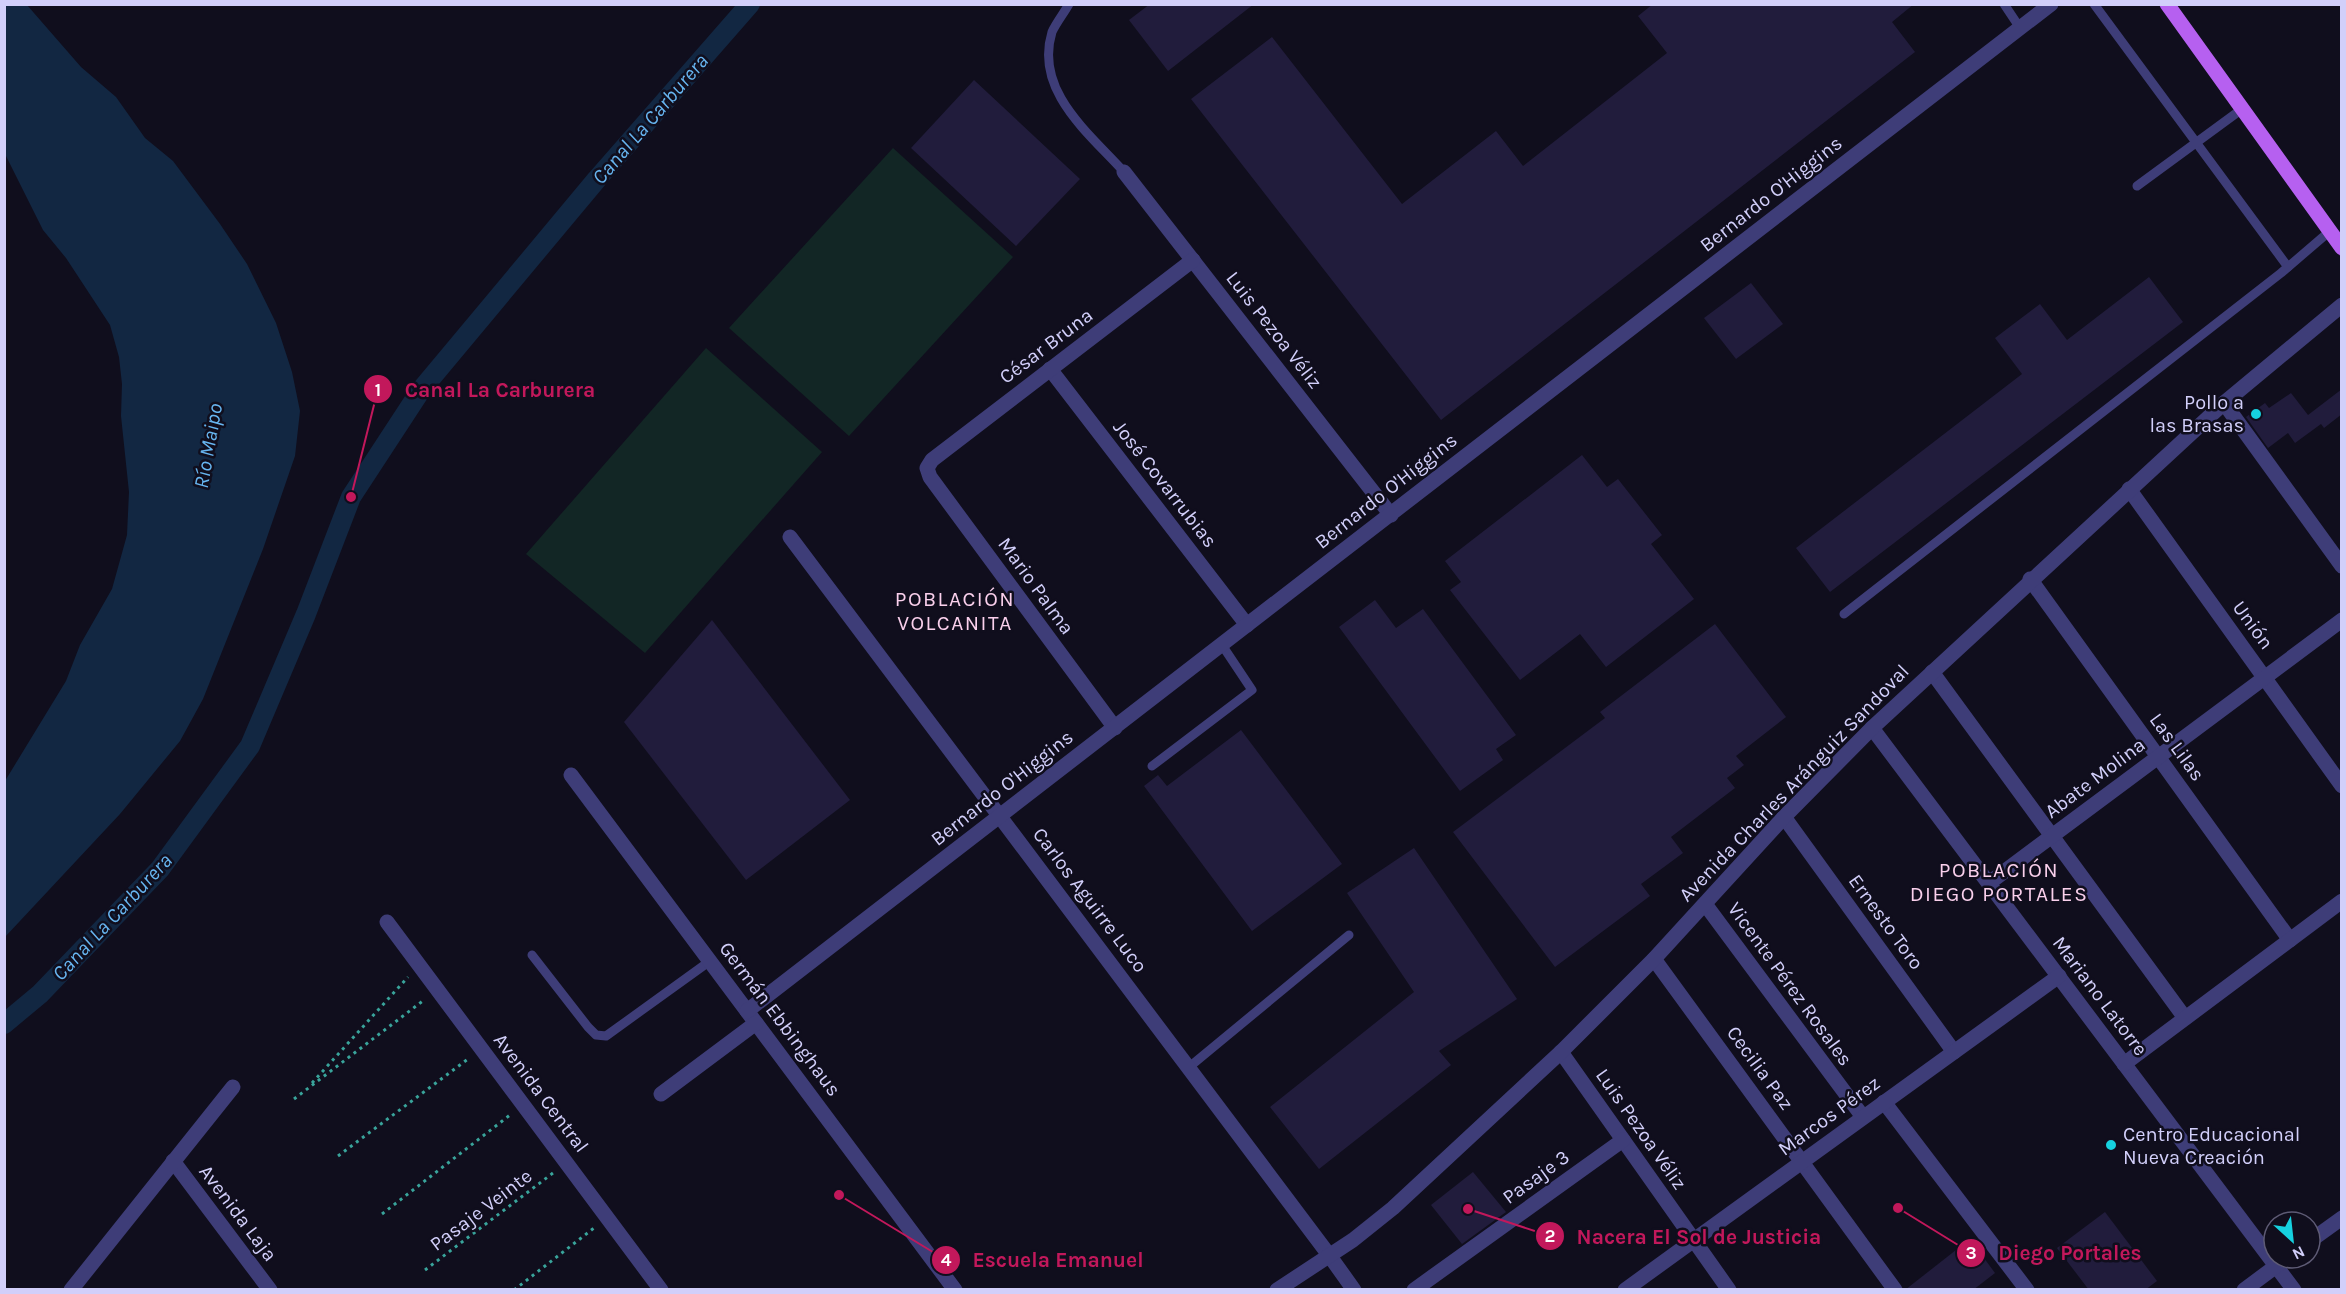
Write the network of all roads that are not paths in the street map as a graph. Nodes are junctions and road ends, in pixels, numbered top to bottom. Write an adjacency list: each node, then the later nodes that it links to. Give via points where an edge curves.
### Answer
1 (1069, 4): 10 (lane, via 1053,31 1050,79 1063,104)
2 (2004, 4): 7 (lane)
3 (2051, 4): 6 (street, Bernardo O'Higgins)
4 (2094, 4): 9 (lane)
5 (2167, 4): 8 (main road)
6 (2039, 10): 7 (street, Bernardo O'Higgins)
7 (2020, 28): 21 (street, Bernardo O'Higgins)
8 (2242, 110): 9 (lane); 12 (main road)
9 (2197, 142): 11 (lane); 15 (lane)
10 (1124, 172): 14 (street, Luis Pezoa Véliz)
11 (2137, 186)
12 (2330, 231): 13 (main road); 15 (lane)
13 (2342, 248)
14 (1193, 260): 17 (street, César Bruna); 21 (street, Luis Pezoa Véliz)
15 (2288, 267): 25 (lane)
16 (2342, 305): 18 (street, Avenida Charles Aránguiz Sandoval)
17 (1050, 369): 19 (street, César Bruna, via 932,460); 27 (street, José Covarrubias)
18 (2224, 402): 20 (street, Avenida Charles Aránguiz Sandoval); 23 (street)
19 (927, 468): 31 (street, Mario Palma)
20 (2129, 489): 24 (street, Avenida Charles Aránguiz Sandoval); 30 (street, Unión)
21 (1390, 515): 27 (street, Bernardo O'Higgins)
22 (790, 537): 37 (street, Carlos Aguirre Luco)
23 (2342, 566)
24 (2030, 579): 29 (street, Avenida Charles Aránguiz Sandoval); 33 (street, Las Lilas)
25 (1844, 615)
26 (2342, 620): 30 (street, Abate Molina)
27 (1247, 625): 28 (street, Bernardo O'Higgins)
28 (1222, 645): 31 (street, Bernardo O'Higgins); 34 (lane, via 1252,690)
29 (1932, 672): 32 (street, Avenida Charles Aránguiz Sandoval); 39 (street)
30 (2265, 678): 33 (street, Abate Molina); 36 (street, Unión)
31 (1115, 728): 37 (street, Bernardo O'Higgins)
32 (1872, 728): 38 (street, Avenida Charles Aránguiz Sandoval); 40 (street, Mariano Latorre)
33 (2158, 757): 39 (street, Abate Molina); 45 (street, Las Lilas)
34 (1152, 766)
35 (571, 775): 48 (street, Germán Ebbinghaus)
36 (2342, 786)
37 (1000, 816): 50 (street, Bernardo O'Higgins); 55 (street, Carlos Aguirre Luco)
38 (1784, 817): 42 (street, Avenida Charles Aránguiz Sandoval); 53 (street, Ernesto Toro)
39 (2052, 836): 40 (street, Abate Molina); 51 (street)
40 (1989, 884): 49 (street, Mariano Latorre)
41 (2342, 901): 45 (street)
42 (1705, 904): 47 (street, Avenida Charles Aránguiz Sandoval); 59 (street, Vicente Pérez Rosales)
43 (387, 922): 72 (street, Avenida Central)
44 (1349, 935): 55 (lane)
45 (2290, 940): 51 (street)
46 (532, 956): 48 (lane, via 588,1027 596,1035 606,1036)
47 (1654, 959): 52 (street, Avenida Charles Aránguiz Sandoval); 62 (street, Cecilia Paz)
48 (710, 961): 50 (street, Germán Ebbinghaus)
49 (2059, 976): 53 (street, Marcos Pérez); 54 (street, Mariano Latorre)
50 (752, 1017): 57 (street, Bernardo O'Higgins); 73 (street, Germán Ebbinghaus)
51 (2185, 1018): 54 (street)
52 (1561, 1052): 60 (street, Luis Pezoa Véliz); 67 (street, Avenida Charles Aránguiz Sandoval, via 1393,1208)
53 (1954, 1052): 58 (street, Marcos Pérez)
54 (2124, 1064): 65 (street, Mariano Latorre)
55 (1188, 1068): 67 (street, Carlos Aguirre Luco)
56 (233, 1087): 61 (street)
57 (661, 1094)
58 (1884, 1102): 59 (street, Marcos Pérez); 80 (street)
59 (1863, 1118): 62 (street, Marcos Pérez)
60 (1623, 1140): 66 (street, Luis Pezoa Véliz); 76 (street, Pasaje 3)
61 (173, 1161): 70 (street); 71 (street, Avenida Laja)
62 (1802, 1162): 66 (street, Marcos Pérez); 79 (street, Cecilia Paz)
63 (2342, 1218): 64 (street)
64 (2322, 1232)
65 (2262, 1237)
66 (1694, 1239): 77 (street, Marcos Pérez); 78 (street, Luis Pezoa Véliz)
67 (1329, 1256): 74 (street, Avenida Charles Aránguiz Sandoval); 75 (street, Carlos Aguirre Luco)
68 (2271, 1270): 81 (street)
69 (2285, 1270): 82 (street, Mariano Latorre)
70 (71, 1290)
71 (270, 1290)
72 (661, 1290)
73 (955, 1290)
74 (1277, 1290)
75 (1354, 1290)
76 (1414, 1290)
77 (1625, 1290)
78 (1729, 1290)
79 (1895, 1290)
80 (2026, 1290)
81 (2244, 1290)
82 (2294, 1290)

